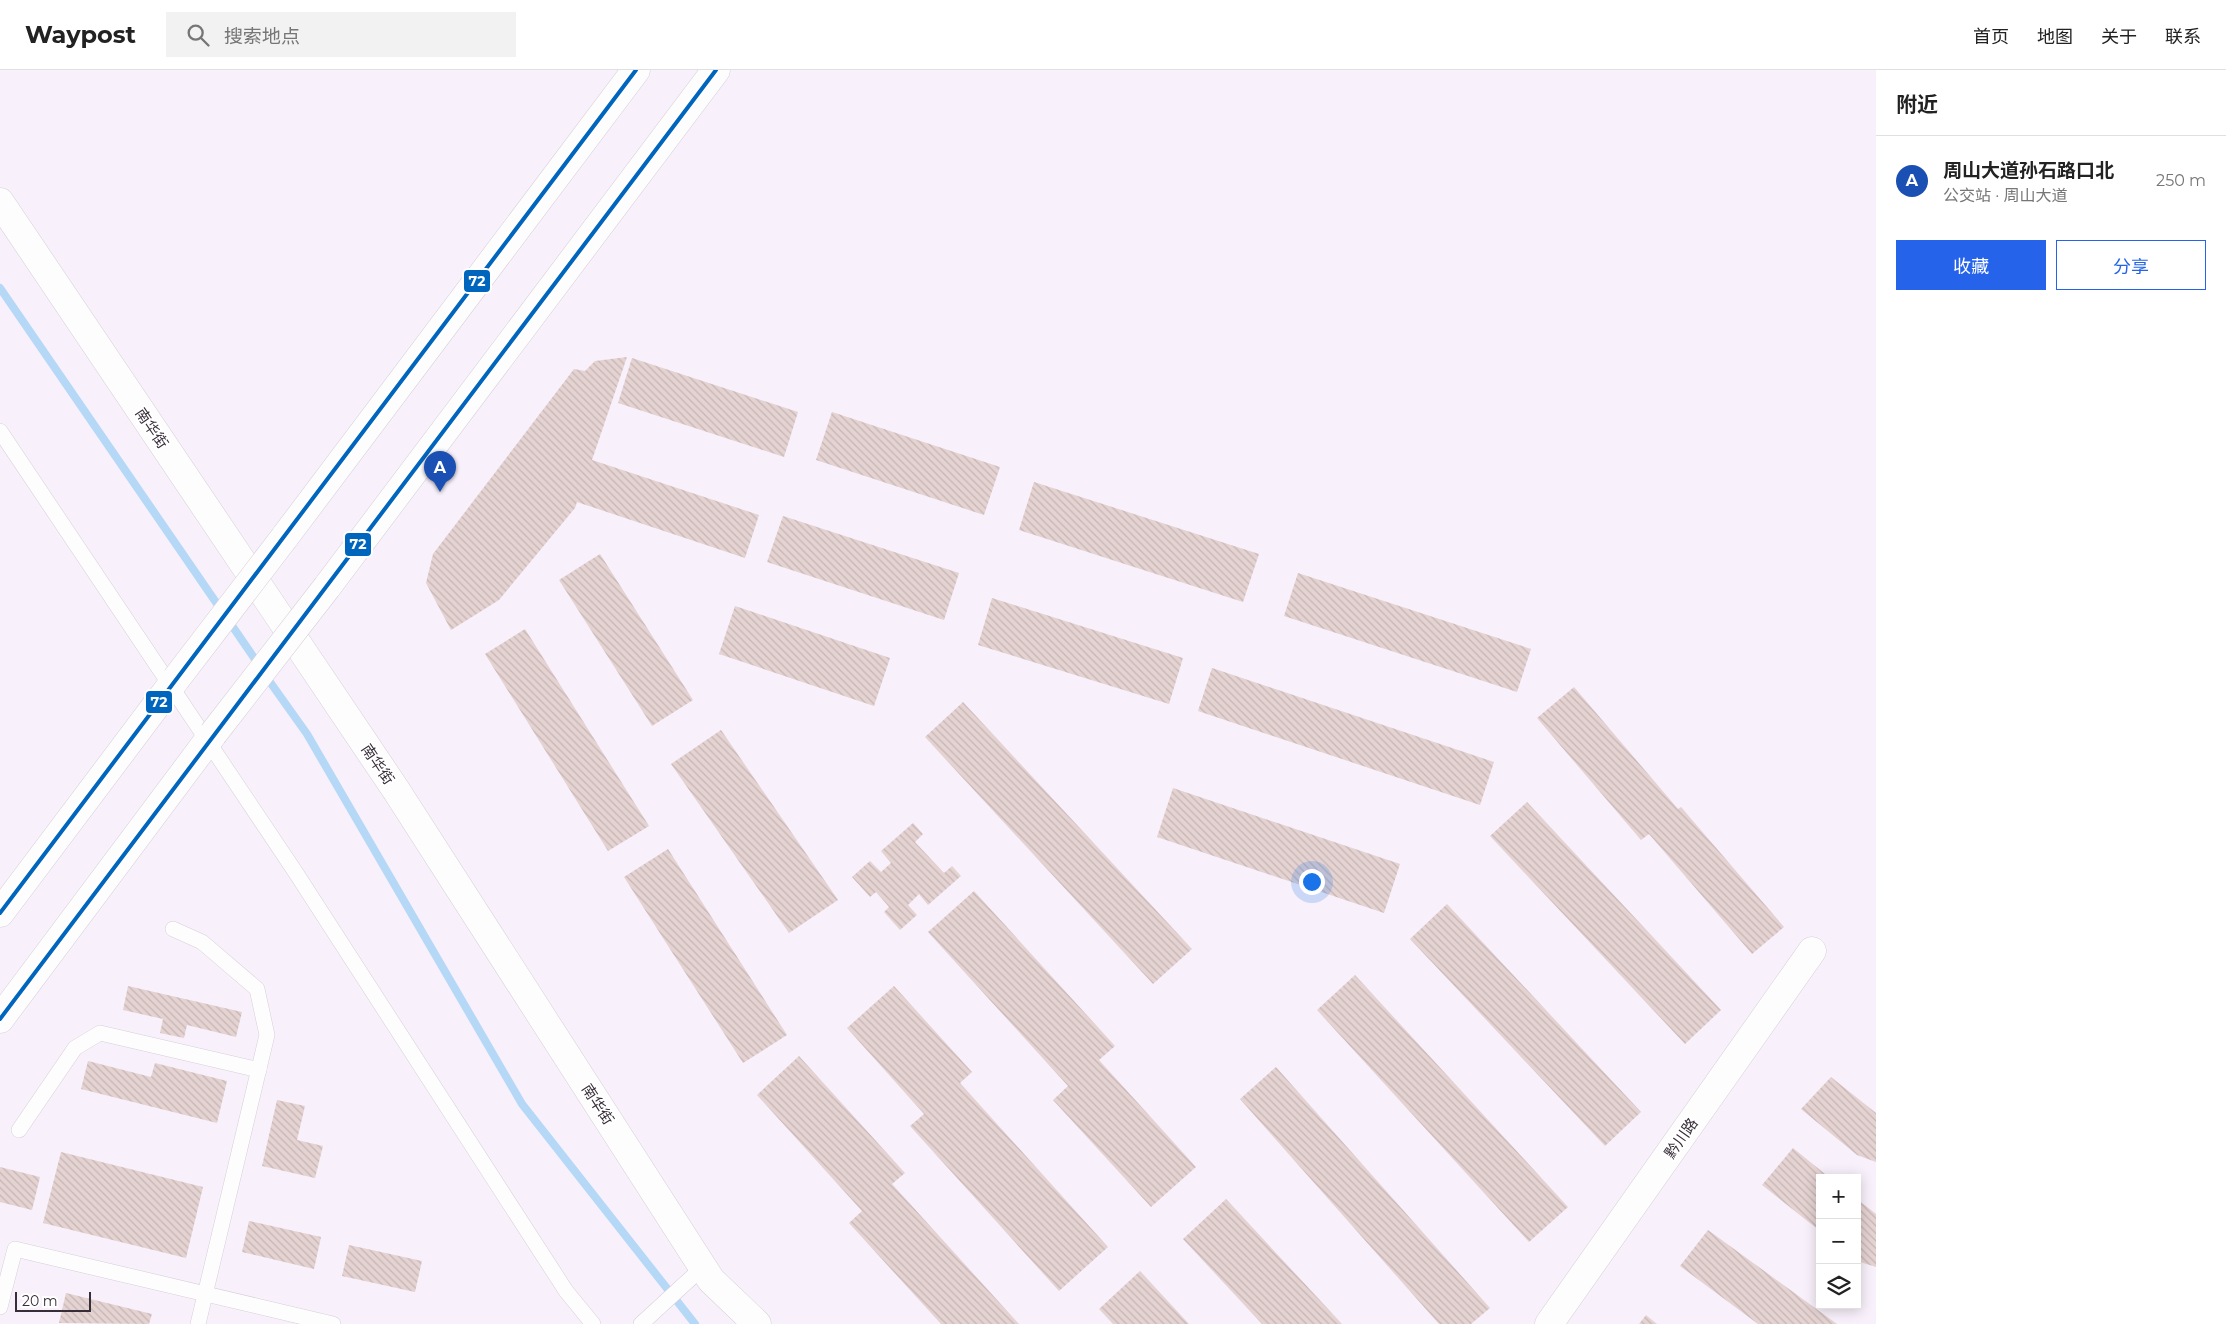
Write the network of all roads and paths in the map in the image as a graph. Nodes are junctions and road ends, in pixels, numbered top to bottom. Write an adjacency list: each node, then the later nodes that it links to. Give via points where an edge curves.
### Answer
1 (636, 70): 5 (main road, bridge)
2 (716, 70): 6 (main road, bridge, via 327,587)
3 (0, 202): 13 (main road, 南华街, via 396,790)
4 (0, 431): 5 (lane)
5 (174, 683): 6 (lane); 7 (main road)
6 (210, 737): 10 (main road); 18 (lane, via 566,1292)
7 (0, 913)
8 (173, 929): 11 (lane, via 202,942 257,990 267,1034)
9 (1812, 951): 21 (main road, 黔川路)
10 (0, 1019)
11 (259, 1070): 12 (lane, via 100,1033 75,1048); 14 (lane)
12 (18, 1130)
13 (703, 1267): 19 (lane); 20 (main road, 南华街, via 711,1280)
14 (205, 1294): 15 (lane, via 15,1249); 16 (lane); 17 (lane)
15 (0, 1307)
16 (198, 1324)
17 (333, 1324)
18 (593, 1324)
19 (641, 1324)
20 (757, 1324)
21 (1549, 1324)

